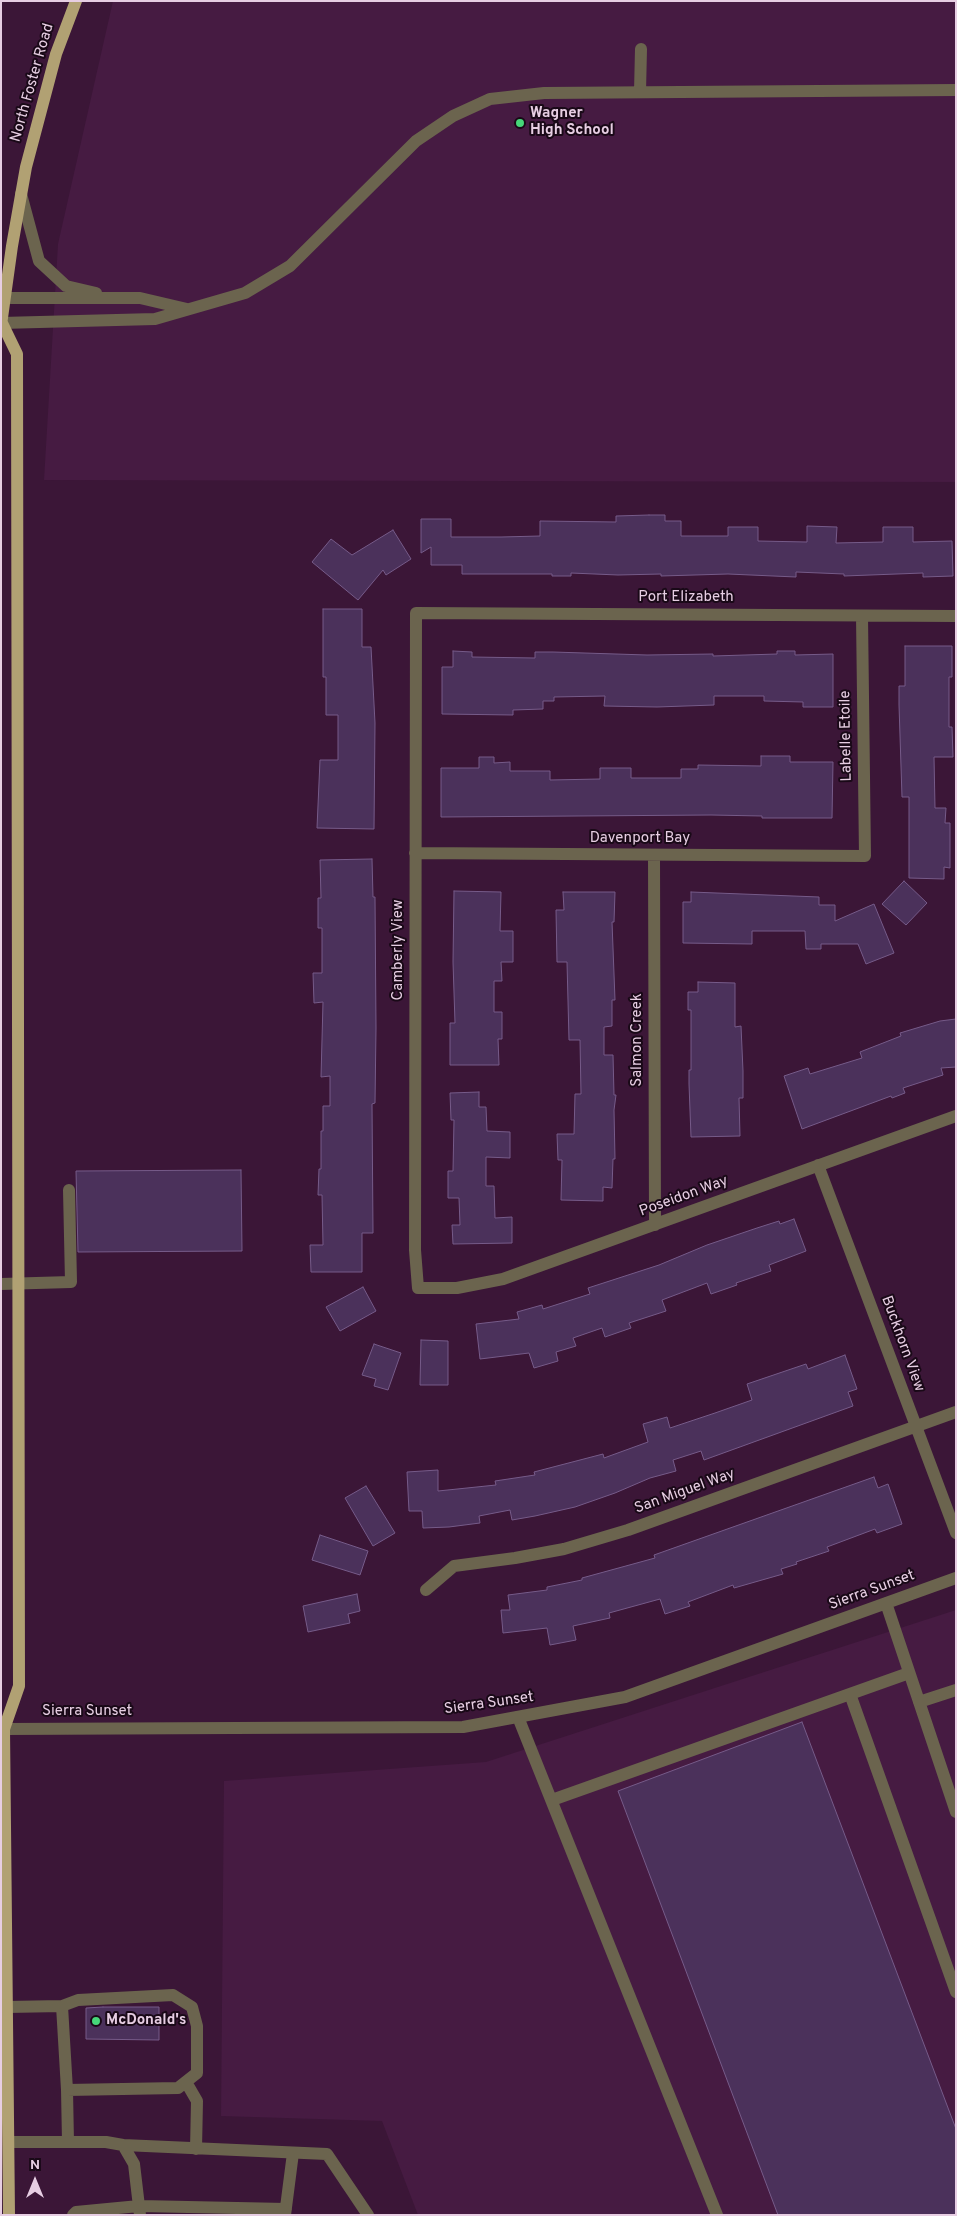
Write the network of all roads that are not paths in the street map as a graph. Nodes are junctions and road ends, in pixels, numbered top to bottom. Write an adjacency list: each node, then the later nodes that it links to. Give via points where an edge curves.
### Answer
1 (76, 1): 5 (main road, North Foster Road, via 56,54)
2 (641, 49): 4 (street)
3 (956, 90): 4 (street)
4 (640, 92): 8 (street, via 544,93 490,99 454,116 416,142 290,266 245,293)
5 (21, 194): 6 (main road, North Foster Road); 7 (street, via 39,261 66,286)
6 (3, 298): 7 (street); 9 (main road, North Foster Road)
7 (115, 298): 8 (street, via 140,298)
8 (187, 309): 9 (street, via 155,319)
9 (2, 324): 21 (main road, via 17,354)
10 (416, 613): 11 (street, Port Elizabeth); 13 (street, Camberly View)
11 (862, 616): 12 (street, Port Elizabeth); 15 (street, Labelle Etoile)
12 (956, 616)
13 (415, 854): 14 (street, Davenport Bay); 22 (street, Camberly View, via 415,1250)
14 (654, 855): 15 (street, Davenport Bay); 19 (street, Salmon Creek)
15 (865, 856)
16 (956, 1116): 17 (street, Poseidon Way)
17 (818, 1165): 19 (street, Poseidon Way); 24 (street, Buckhorn View)
18 (69, 1190): 21 (street, via 71,1282)
19 (655, 1225): 22 (street, Poseidon Way, via 503,1279 457,1288)
20 (1, 1284): 21 (street)
21 (18, 1284): 34 (main road, via 19,1686)
22 (418, 1288)
23 (956, 1412): 24 (street, San Miguel Way)
24 (916, 1427): 25 (street, Buckhorn View); 27 (street, San Miguel Way, via 618,1533 564,1549 454,1566)
25 (956, 1533)
26 (956, 1578): 28 (street, Sierra Sunset)
27 (426, 1590)
28 (886, 1604): 29 (street); 33 (street, Sierra Sunset, via 625,1697)
29 (909, 1673): 31 (street); 32 (street)
30 (956, 1690): 32 (street)
31 (850, 1694): 35 (street); 38 (street)
32 (919, 1702): 36 (street)
33 (518, 1717): 34 (street, Sierra Sunset, via 463,1727); 35 (street)
34 (3, 1726): 37 (main road)
35 (552, 1800): 54 (street)
36 (956, 1812)
37 (3, 1877): 40 (main road)
38 (956, 1992)
39 (62, 2006): 40 (street); 42 (street, via 78,2000 173,1994 192,2008 197,2026 197,2073); 43 (street)
40 (7, 2008): 41 (main road)
41 (4, 2037): 44 (main road)
42 (186, 2082): 43 (street, via 178,2088); 47 (street, via 197,2101)
43 (67, 2090): 45 (street)
44 (9, 2142): 45 (street); 51 (main road)
45 (68, 2142): 46 (street)
46 (123, 2145): 47 (street); 49 (street, via 134,2164)
47 (196, 2148): 48 (street)
48 (293, 2153): 50 (street); 53 (street, via 327,2154)
49 (139, 2210): 50 (street); 52 (street, via 76,2212)
50 (286, 2212)
51 (10, 2215)
52 (73, 2215)
53 (368, 2215)
54 (716, 2215)

